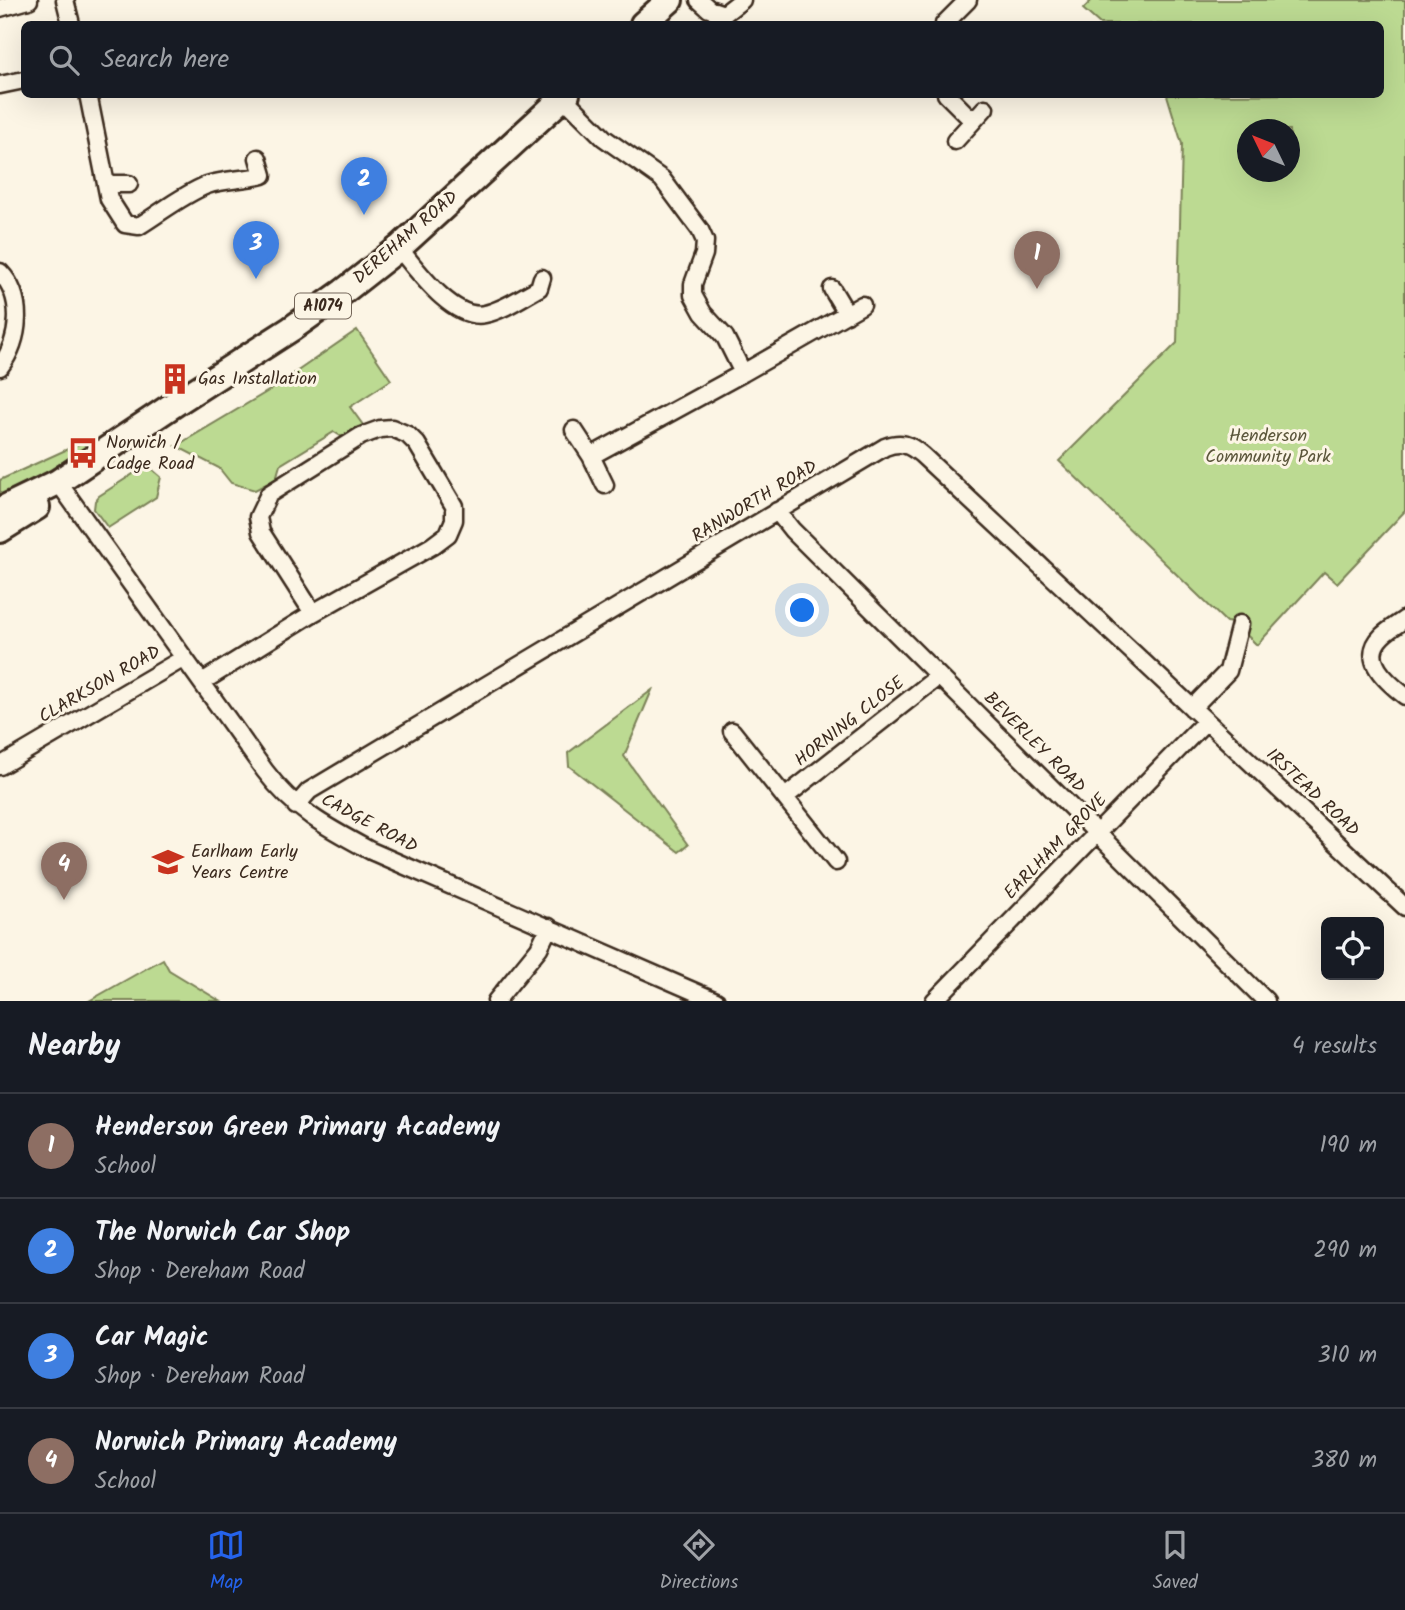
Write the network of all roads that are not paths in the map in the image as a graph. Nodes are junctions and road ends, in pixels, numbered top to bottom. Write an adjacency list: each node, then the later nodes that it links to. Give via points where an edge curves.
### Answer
1 (29, 0): 7 (street)
2 (65, 0): 8 (street)
3 (670, 0): 9 (highway)
4 (699, 0): 5 (street, via 724,14)
5 (742, 0)
6 (968, 0): 10 (street)
7 (0, 8)
8 (70, 21)
9 (646, 21)
10 (947, 21)
11 (21, 80): 12 (street)
12 (0, 85)
13 (89, 98): 22 (street)
14 (563, 98): 23 (highway, DEREHAM ROAD / A1074)
15 (567, 98): 30 (street, via 604,138 662,179 701,230 704,254 693,295 726,337)
16 (950, 98): 18 (street)
17 (985, 108): 18 (street)
18 (973, 121): 19 (street)
19 (955, 141)
20 (258, 158): 22 (street, via 265,181 226,180 207,186 139,226 121,219)
21 (128, 182): 22 (street)
22 (106, 184)
23 (399, 247): 25 (street, via 442,296 469,314 496,310); 33 (highway, DEREHAM ROAD / A1074, via 301,323)
24 (0, 272): 29 (street, via 15,302 17,325 12,349)
25 (544, 286)
26 (832, 289): 28 (street)
27 (862, 305): 28 (street)
28 (847, 314): 30 (street)
29 (0, 367)
30 (743, 373): 32 (street)
31 (574, 430): 32 (street)
32 (590, 456): 34 (street)
33 (58, 482): 35 (highway, DEREHAM ROAD / A1074); 37 (highway, DEREHAM ROAD / A1074, via 39,505); 41 (street, CADGE ROAD)
34 (605, 485)
35 (0, 510)
36 (777, 511): 42 (street, BEVERLEY ROAD); 45 (street, RANWORTH ROAD, via 885,447 906,444 922,454); 50 (street, RANWORTH ROAD, via 309,791)
37 (0, 530)
38 (313, 613): 38 (street, via 261,532 258,517 265,500 360,436 393,428 408,435 454,506 448,534); 43 (street)
39 (1405, 619): 44 (street, via 1380,637 1374,651 1374,665)
40 (1240, 624): 45 (street, via 1228,671)
41 (184, 658): 43 (street, CADGE ROAD); 48 (street, CLARKSON ROAD)
42 (939, 676): 49 (street, HORNING CLOSE); 51 (street, BEVERLEY ROAD)
43 (202, 682): 50 (street, CADGE ROAD)
44 (1405, 695)
45 (1192, 708): 46 (street, IRSTEAD ROAD)
46 (1206, 721): 51 (street, EARLHAM GROVE); 53 (street, IRSTEAD ROAD)
47 (732, 731): 49 (street)
48 (0, 766)
49 (785, 797): 52 (street)
50 (296, 806): 54 (street, CADGE ROAD, via 371,851)
51 (1097, 832): 57 (street, EARLHAM GROVE); 58 (street, BEVERLEY ROAD)
52 (836, 862)
53 (1405, 907)
54 (549, 928): 55 (street, via 539,948); 56 (street, CADGE ROAD)
55 (496, 1001)
56 (716, 1001)
57 (934, 1001)
58 (1266, 1001)

